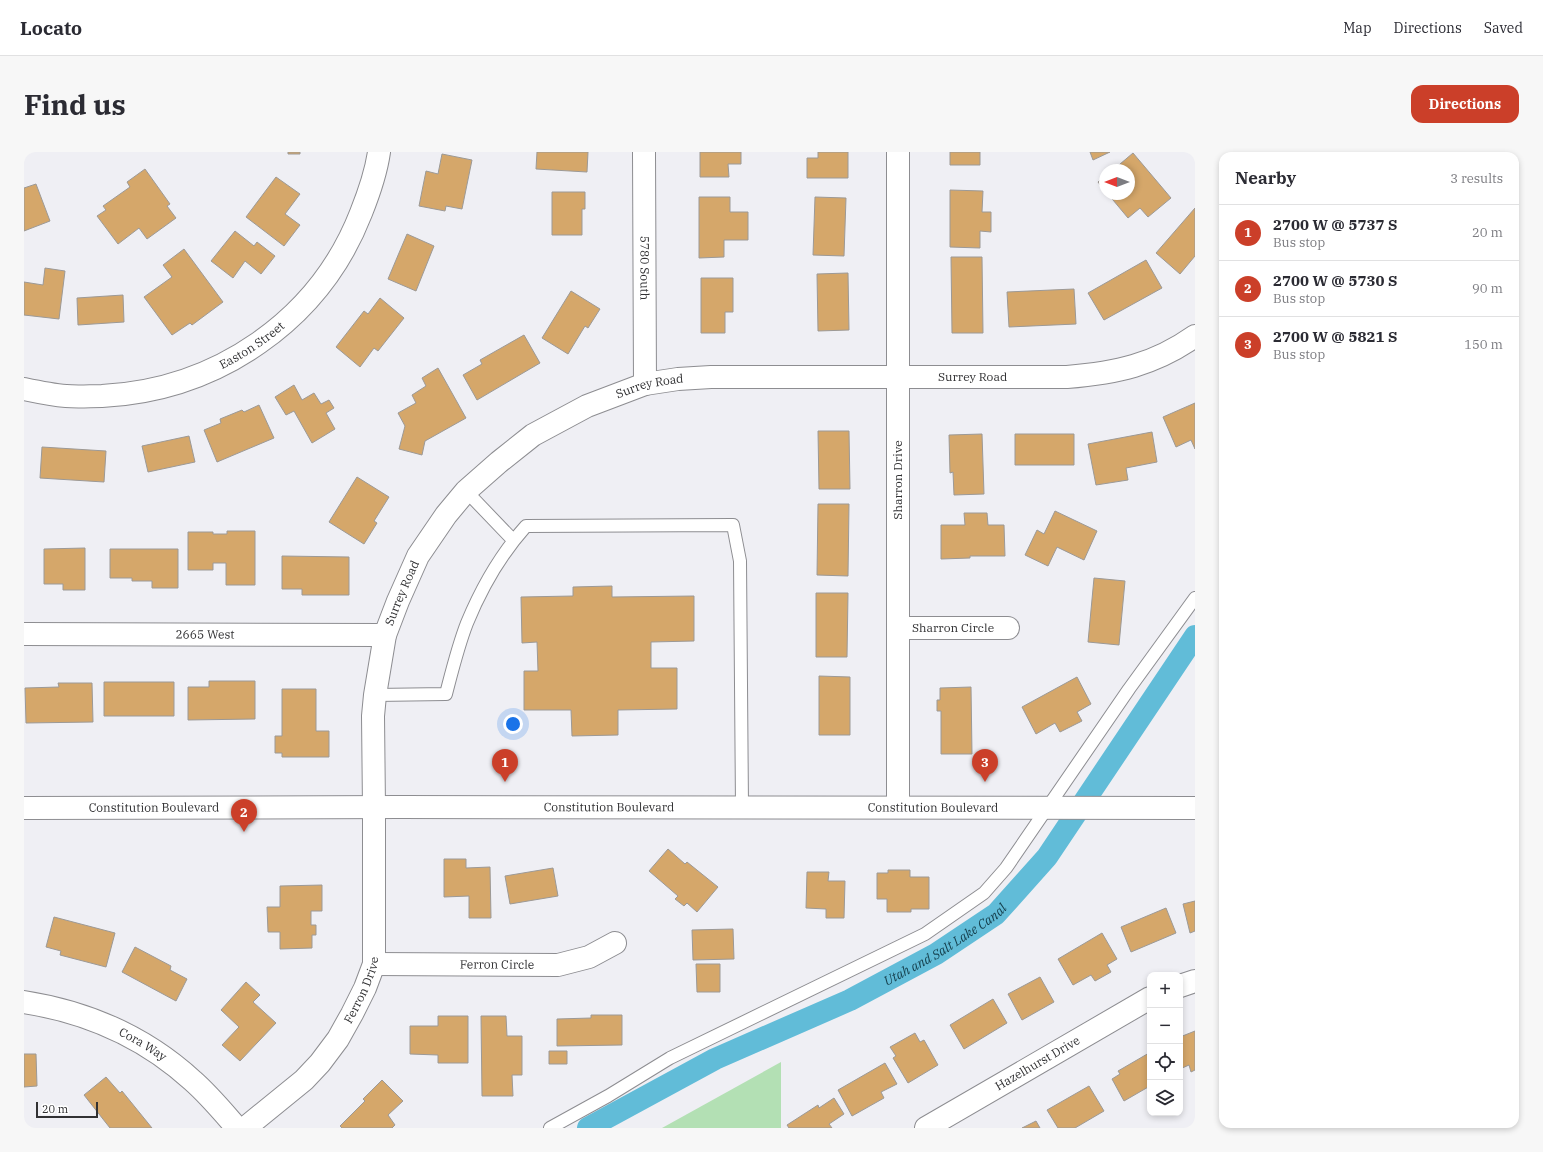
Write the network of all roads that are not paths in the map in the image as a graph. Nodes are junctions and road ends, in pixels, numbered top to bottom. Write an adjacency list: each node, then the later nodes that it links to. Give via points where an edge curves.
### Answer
1 (379, 152): 7 (street, Easton Street, via 354,233 333,268 309,298 281,326 242,354 199,376 143,391 115,395 67,396)
2 (644, 152): 6 (street, 5780 South)
3 (898, 152): 5 (street, Sharron Drive)
4 (1195, 336): 5 (street, Surrey Road, via 1154,359 1122,370 1095,374)
5 (898, 376): 6 (street, Surrey Road, via 711,376); 11 (street, Sharron Drive)
6 (645, 384): 8 (street, Surrey Road, via 587,406 534,436)
7 (24, 389)
8 (466, 491): 9 (lane); 14 (street, Surrey Road, via 418,556)
9 (513, 540): 15 (lane, via 483,589 467,623 446,694); 16 (lane, via 526,526 733,525 740,561)
10 (1195, 598): 20 (lane)
11 (898, 628): 12 (street, Sharron Circle); 17 (street, Sharron Drive)
12 (1008, 628)
13 (24, 634): 14 (street, 2665 West)
14 (385, 635): 15 (street, Surrey Road)
15 (375, 695): 19 (street, Surrey Road)
16 (742, 807): 17 (street, Constitution Boulevard); 19 (street, Constitution Boulevard)
17 (898, 807): 20 (street, Constitution Boulevard)
18 (24, 808): 19 (street, Constitution Boulevard)
19 (374, 808): 23 (street, Ferron Drive)
20 (1046, 808): 21 (street, Constitution Boulevard); 30 (lane, via 1006,868 984,893 925,934 670,1058)
21 (1195, 808)
22 (615, 943): 23 (street, Ferron Circle, via 589,957 558,965)
23 (374, 964): 29 (street, Ferron Drive, via 352,1014 320,1063 304,1080)
24 (1195, 981): 25 (street)
25 (1183, 985)
26 (1147, 1000): 31 (street, Hazelhurst Drive)
27 (24, 1002): 28 (street, Cora Way, via 90,1018 111,1026 149,1047 194,1081)
28 (237, 1128)
29 (245, 1128)
30 (550, 1128)
31 (926, 1128)

